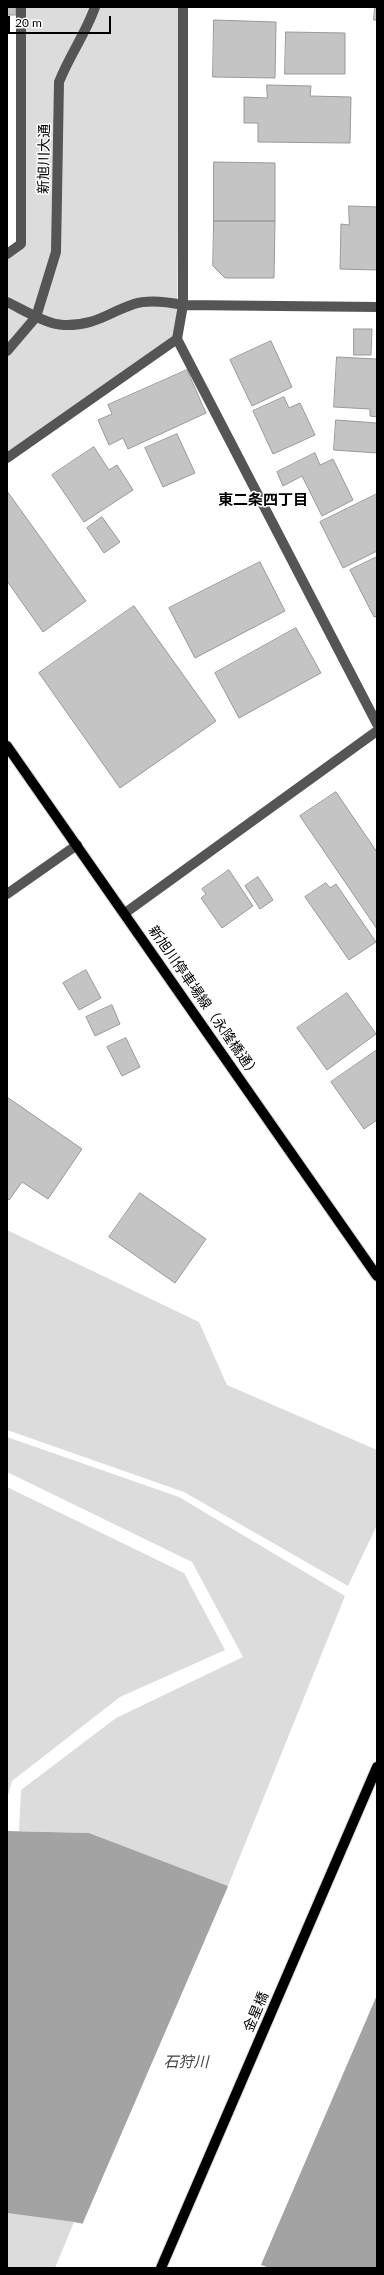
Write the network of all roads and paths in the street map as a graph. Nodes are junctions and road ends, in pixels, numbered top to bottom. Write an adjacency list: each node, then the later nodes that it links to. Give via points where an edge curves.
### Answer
1 (21, 7): 4 (street, 新旭川大通, via 21,244)
2 (95, 7): 8 (street, 新旭川大通, via 89,24 69,56 59,82 56,252)
3 (183, 7): 6 (street)
4 (7, 254)
5 (7, 302): 8 (street)
6 (183, 305): 7 (street); 8 (street, via 164,301 135,304 96,322 63,325); 9 (street)
7 (377, 307)
8 (36, 317): 10 (street, 新旭川大通)
9 (177, 339): 11 (street); 12 (street)
10 (7, 351)
11 (7, 458)
12 (377, 724)
13 (377, 731): 17 (street)
14 (7, 746): 15 (main road, 新旭川停車場線（永隆橋通）)
15 (77, 845): 16 (street); 17 (main road, 新旭川停車場線（永隆橋通）)
16 (7, 894)
17 (125, 913): 18 (main road, 新旭川停車場線（永隆橋通）)
18 (377, 1276)
19 (377, 1767): 20 (main road, 金星橋)
20 (161, 2268)

